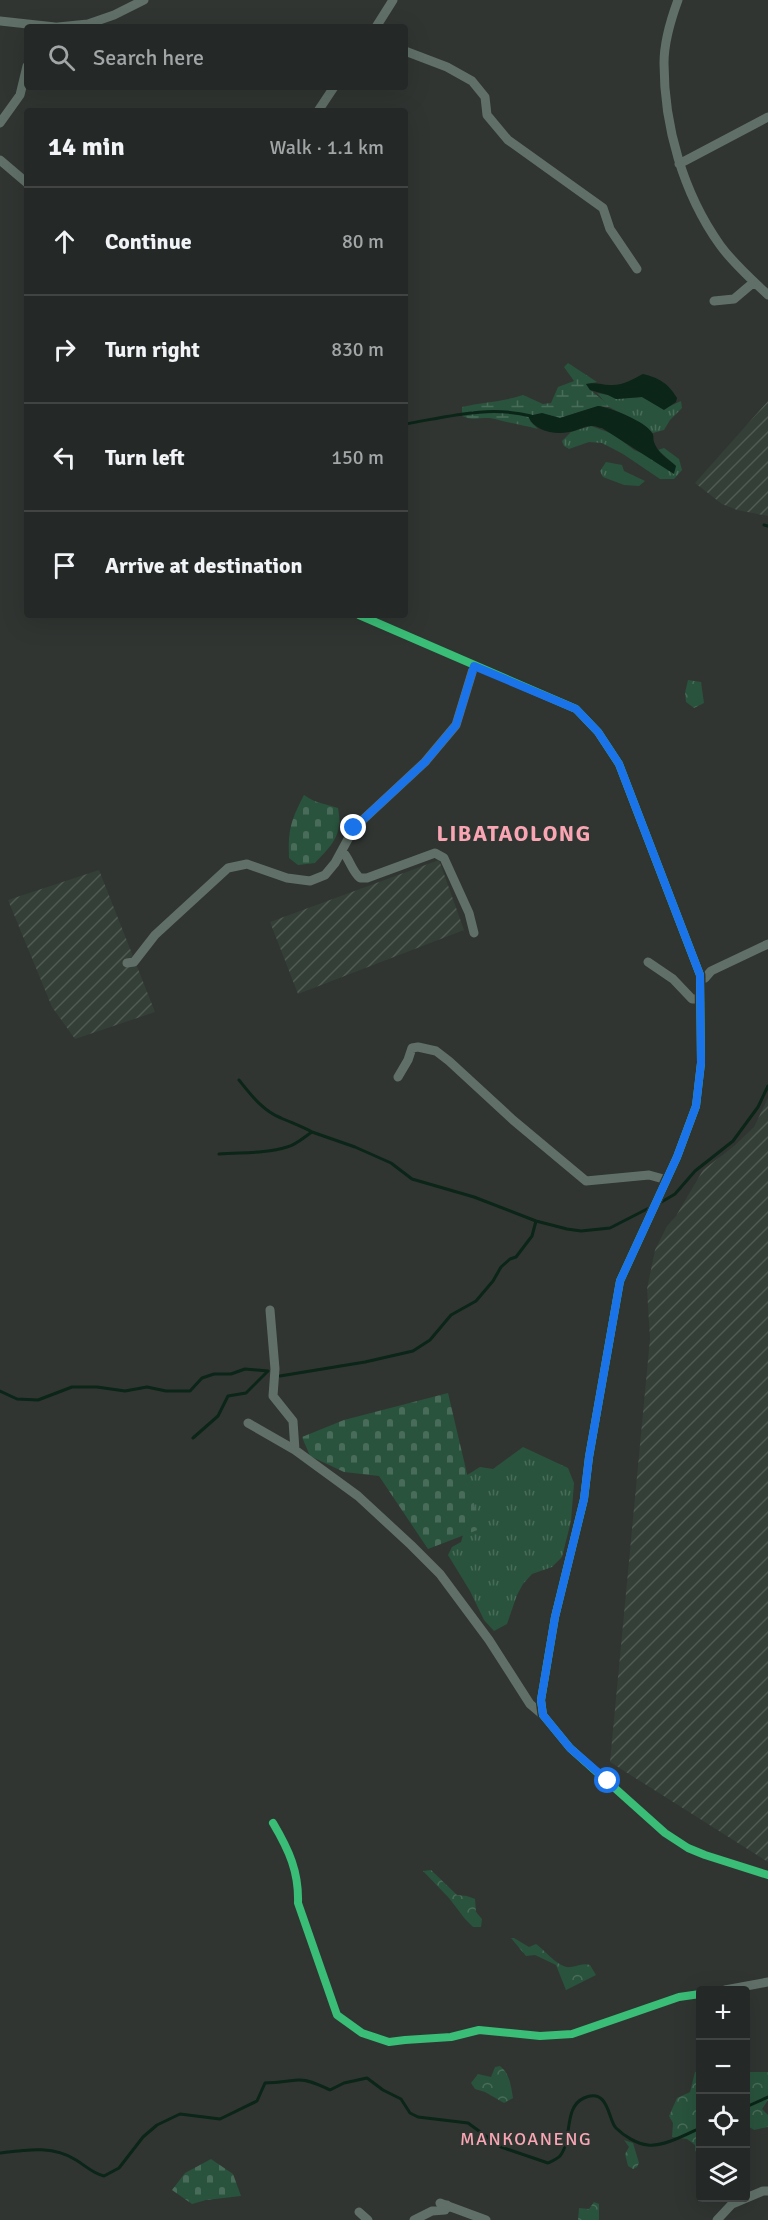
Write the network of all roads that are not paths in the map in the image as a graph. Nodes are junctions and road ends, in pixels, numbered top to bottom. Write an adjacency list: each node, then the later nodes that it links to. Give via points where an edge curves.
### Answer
1 (144, 0): 5 (street)
2 (393, 0): 6 (street)
3 (678, 0): 15 (street, via 664,62)
4 (0, 21): 7 (street)
5 (88, 24)
6 (378, 24)
7 (24, 25)
8 (408, 52): 17 (street, via 472,81 485,97 486,115 508,140 603,208 610,229)
9 (24, 79): 13 (street, via 20,96)
10 (332, 90): 11 (street)
11 (320, 108)
12 (768, 117): 15 (street)
13 (0, 123)
14 (0, 160): 16 (street)
15 (679, 164): 18 (street, via 699,212 721,247)
16 (24, 180)
17 (637, 269)
18 (754, 282): 19 (street); 20 (street, via 734,299)
19 (768, 295)
20 (714, 302)
21 (366, 618): 22 (street)
22 (474, 666): 23 (street, via 456,725 425,762 354,828); 28 (street, via 576,709 598,732 619,764)
23 (342, 851): 24 (street, via 360,878 435,853 444,858); 27 (street, via 325,875 310,881 287,878 247,864 228,868 155,935 134,962)
24 (474, 933)
25 (768, 944): 28 (street, via 711,971 705,978)
26 (648, 962): 29 (street, via 673,979 692,999)
27 (128, 963)
28 (700, 975): 29 (street)
29 (699, 999): 31 (street, via 701,1063 696,1106)
30 (398, 1077): 31 (street, via 412,1048 436,1051 586,1181 649,1175)
31 (667, 1180): 35 (street, via 620,1281 584,1499 555,1617 541,1700)
32 (270, 1310): 34 (street, via 273,1396 293,1421)
33 (248, 1423): 34 (street)
34 (295, 1450): 35 (street, via 358,1496 440,1574 530,1704)
35 (543, 1715): 37 (street, via 570,1748 665,1833 696,1852)
36 (273, 1823): 40 (street, via 295,1868 298,1903 337,2015 362,2033 389,2043 479,2030 540,2036 572,2034 679,1996)
37 (768, 1875)
38 (768, 1982): 39 (street)
39 (746, 1986)
40 (696, 1994)
41 (768, 2191): 46 (street, via 732,2204)
42 (360, 2212): 43 (street)
43 (368, 2220)
44 (414, 2220): 45 (street, via 432,2211 445,2210 444,2204)
45 (486, 2220)
46 (717, 2220)

